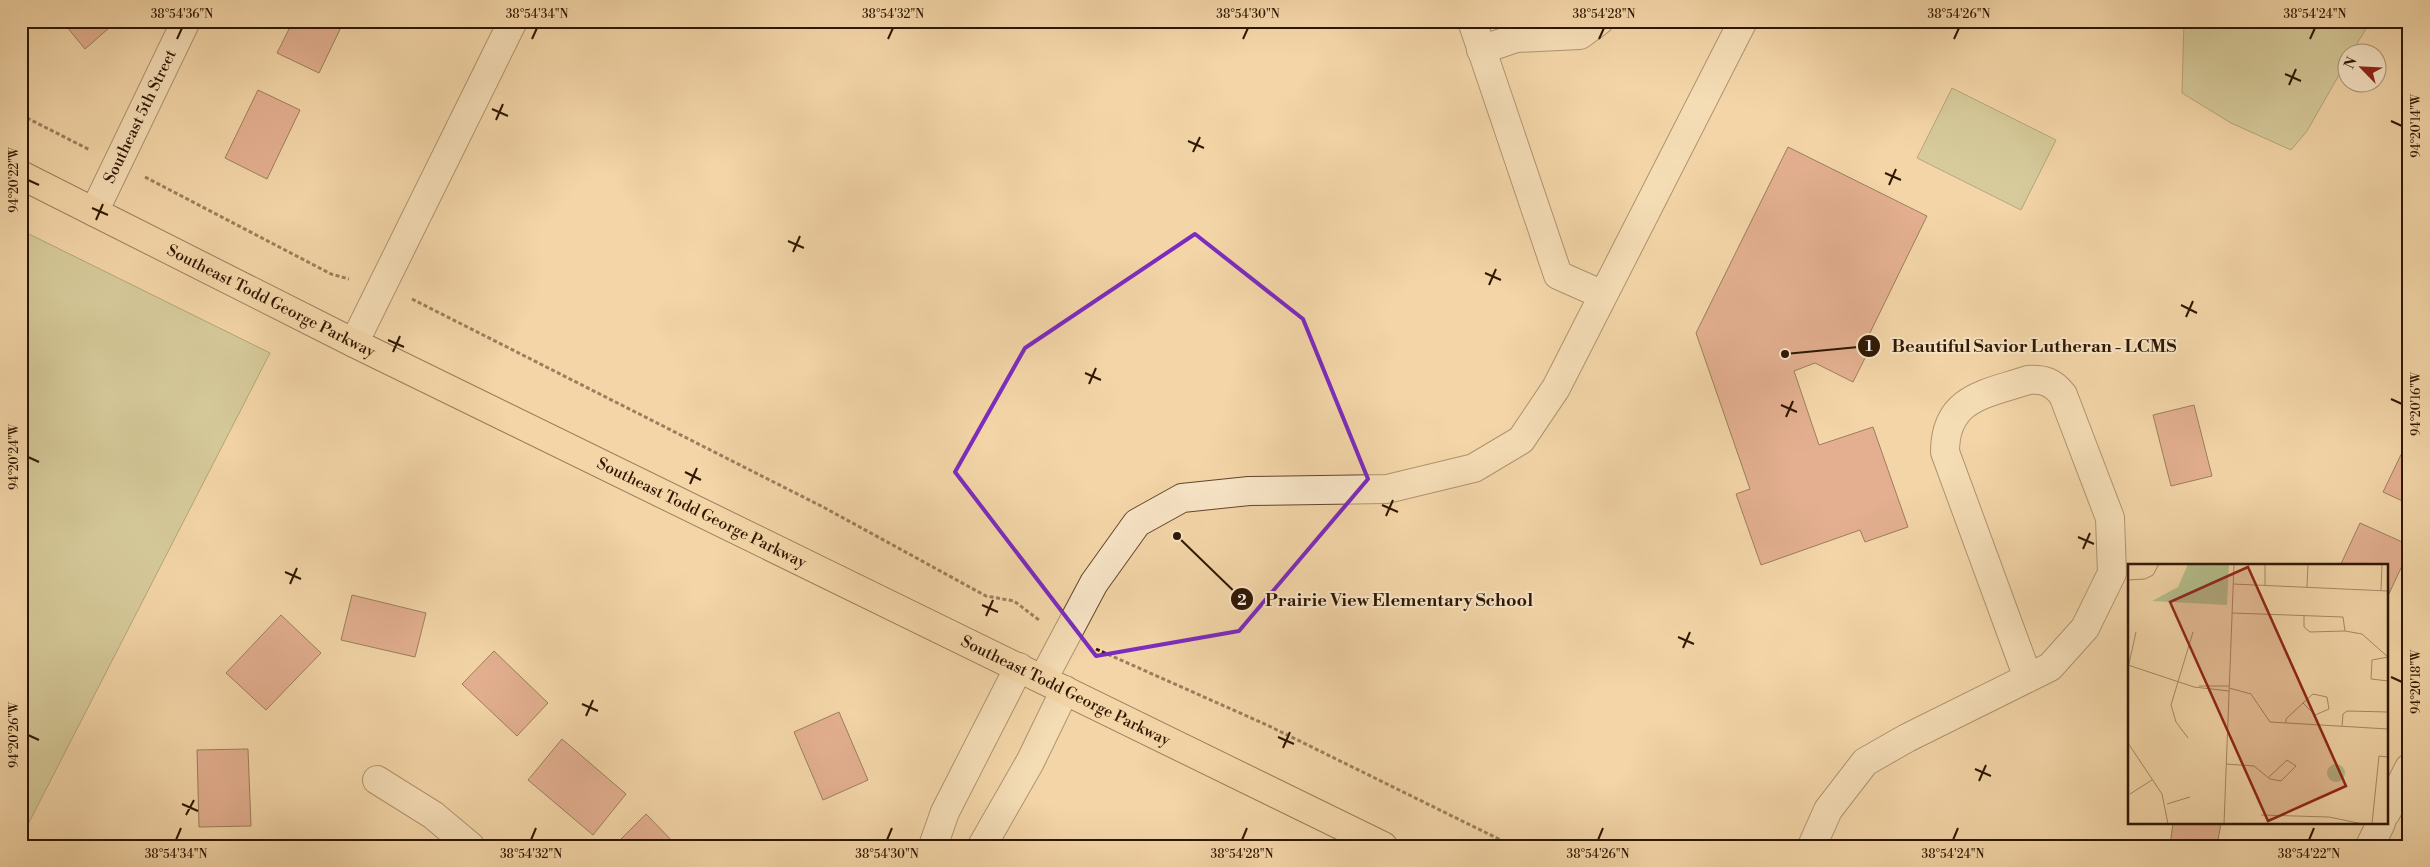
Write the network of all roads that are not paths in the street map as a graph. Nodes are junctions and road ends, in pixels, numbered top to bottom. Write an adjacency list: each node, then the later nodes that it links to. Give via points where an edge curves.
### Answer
1 (186, 21): 8 (street, Southeast 5th Street)
2 (513, 21): 10 (street)
3 (1472, 21): 6 (street)
4 (1599, 21): 6 (street, via 1580,35 1516,38)
5 (1743, 21): 9 (street)
6 (1481, 50): 9 (street, via 1558,274)
7 (21, 175): 8 (main road, Southeast Todd George Parkway)
8 (94, 212): 10 (main road, Southeast Todd George Parkway)
9 (1603, 295): 13 (street, via 1556,388 1521,440 1474,468 1387,489 1249,491 1182,498 1137,524 1094,584)
10 (354, 343): 11 (main road, Southeast Todd George Parkway)
11 (1019, 667): 13 (main road, Southeast Todd George Parkway); 19 (street, via 945,812)
12 (2028, 678): 12 (street, via 2050,668 2085,628 2112,573 2110,518 2063,395 2048,381 2038,379 1969,400 1959,408 1945,437 1945,452); 22 (street, via 1865,762 1828,810)
13 (1054, 685): 20 (street, via 1030,762); 21 (main road, Southeast Todd George Parkway)
14 (2409, 768): 16 (street)
15 (377, 780): 18 (street, via 432,815)
16 (2388, 809)
17 (2381, 824): 23 (street)
18 (470, 846)
19 (933, 846)
20 (982, 846)
21 (1383, 846)
22 (1812, 846)
23 (2370, 846)

